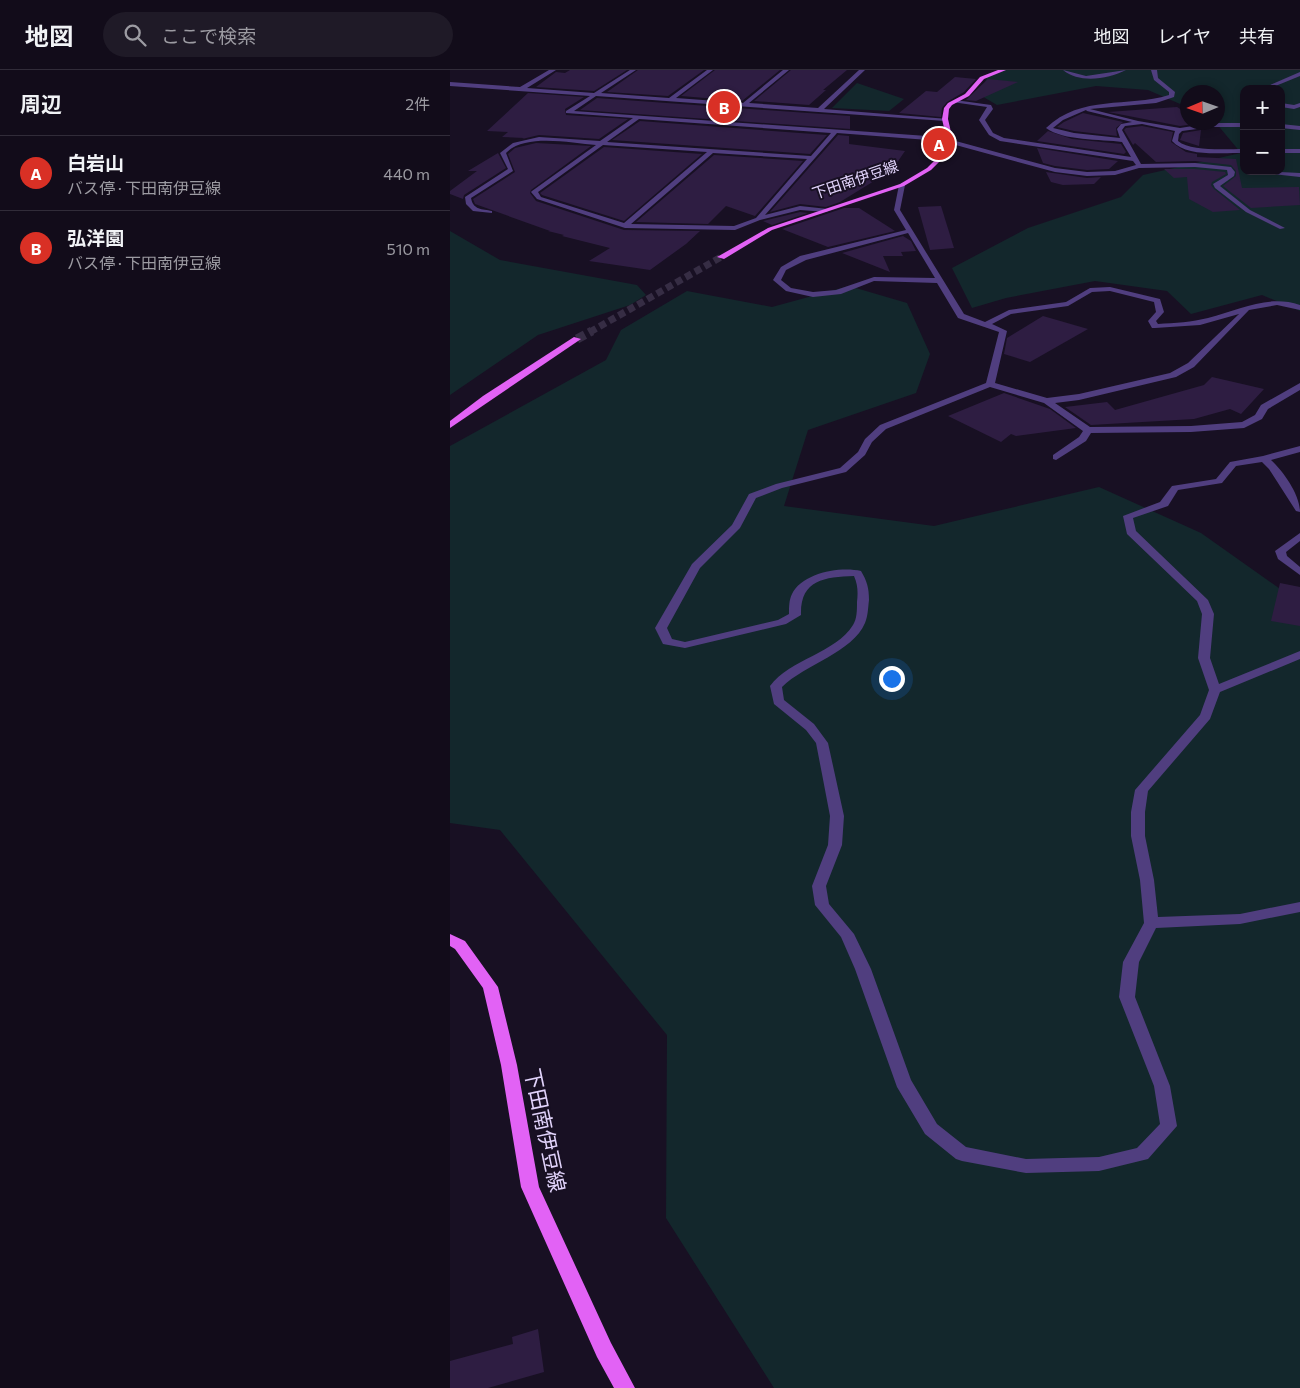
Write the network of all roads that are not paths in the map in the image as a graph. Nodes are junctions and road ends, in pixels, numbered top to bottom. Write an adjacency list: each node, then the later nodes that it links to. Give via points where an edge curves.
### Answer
1 (553, 70): 13 (street)
2 (633, 70): 14 (street)
3 (710, 70): 16 (street)
4 (786, 70): 18 (street)
5 (862, 70): 23 (street)
6 (1003, 70): 15 (main road, via 982,78)
7 (1066, 70): 8 (street, via 1088,77)
8 (1123, 70)
9 (1154, 70): 22 (street, via 1156,79 1172,92 1172,96 1156,101)
10 (1300, 74): 12 (street)
11 (450, 84): 13 (street)
12 (1273, 85)
13 (521, 89): 14 (street)
14 (595, 94): 16 (street); 24 (street, via 568,112)
15 (967, 95): 17 (main road); 19 (street)
16 (670, 100): 18 (street)
17 (955, 102): 19 (street); 25 (main road, via 946,109)
18 (744, 105): 23 (street)
19 (987, 105): 41 (street, via 990,109 982,120 991,134 1002,140)
20 (1300, 105): 21 (street)
21 (1285, 106)
22 (1084, 108): 26 (street); 33 (street, via 1049,128 1066,134)
23 (820, 110): 25 (street)
24 (637, 118): 32 (street); 35 (street)
25 (944, 119): 34 (main road)
26 (1142, 122): 31 (street); 33 (street, via 1119,128)
27 (1240, 125): 28 (street)
28 (1225, 126)
29 (1285, 126): 30 (street)
30 (1300, 128)
31 (1180, 130): 36 (street, via 1175,141 1180,146 1199,150)
32 (836, 131): 34 (street); 40 (street)
33 (1125, 140): 41 (street)
34 (950, 141): 42 (street, via 1072,173 1116,173); 45 (main road, 下田南伊豆線, via 929,170)
35 (604, 143): 37 (street); 47 (street, via 539,139 509,145 503,153 511,170 468,197 475,210); 49 (street, via 534,192 538,198)
36 (1240, 150)
37 (712, 151): 40 (street); 49 (street)
38 (1285, 151): 39 (street)
39 (1300, 151)
40 (812, 158): 48 (street)
41 (1135, 159): 42 (street)
42 (1139, 166): 50 (street, via 1233,168 1231,176 1217,181 1217,187 1248,211)
43 (1285, 173): 44 (street)
44 (1300, 175)
45 (902, 185): 46 (main road, 下田南伊豆線); 51 (street, via 897,210)
46 (826, 210): 48 (street, via 800,208); 52 (main road, 下田南伊豆線, via 770,229)
47 (490, 212)
48 (758, 219): 49 (street, via 735,228)
49 (625, 226)
50 (1282, 228)
51 (909, 231): 53 (street); 53 (street, via 802,258 788,264 779,272 777,280 782,287 805,294 825,295 872,279)
52 (721, 257)
53 (940, 280): 56 (street, via 961,316)
54 (1300, 308): 55 (street, via 1273,303)
55 (1248, 310): 56 (street, via 1206,321 1155,326 1152,321 1160,312 1157,301 1110,288 1090,290 1068,304 1009,312); 60 (street, via 1191,365 1173,375 1079,397)
56 (985, 325): 58 (street, via 1003,331)
57 (577, 339): 61 (main road)
58 (990, 384): 60 (street); 72 (street, via 884,427 843,470 752,496 736,526 696,566 661,628 667,642 684,645 782,622 795,615 795,601 801,589 819,578 857,573 864,584 858,627 784,677 776,686 778,701 810,727 822,743 829,774 837,816 834,845 819,886 822,905 847,934 863,969 903,1082 931,1129 962,1154 1026,1166 1099,1164 1142,1154 1169,1126 1162,1086 1127,997 1131,962)
59 (1300, 386): 62 (street, via 1264,407 1259,417 1244,425)
60 (1047, 401): 62 (street)
61 (450, 425)
62 (1088, 430): 64 (street, via 1083,439)
63 (1300, 449): 65 (street)
64 (1056, 456)
65 (1264, 459): 66 (street, via 1273,467); 70 (street, via 1233,464 1219,482 1175,488 1164,504 1128,516 1131,532 1202,600 1208,614 1204,658)
66 (1300, 509)
67 (1300, 536): 68 (street, via 1280,551 1282,557)
68 (1300, 572)
69 (1300, 655): 70 (street)
70 (1214, 690): 72 (street, via 1206,716 1142,790 1138,836)
71 (1300, 907): 72 (street, via 1240,919)
72 (1151, 923)
73 (450, 939): 74 (main road, 下田南伊豆線, via 460,945 490,986 509,1066 530,1187 604,1350)
74 (625, 1388)

